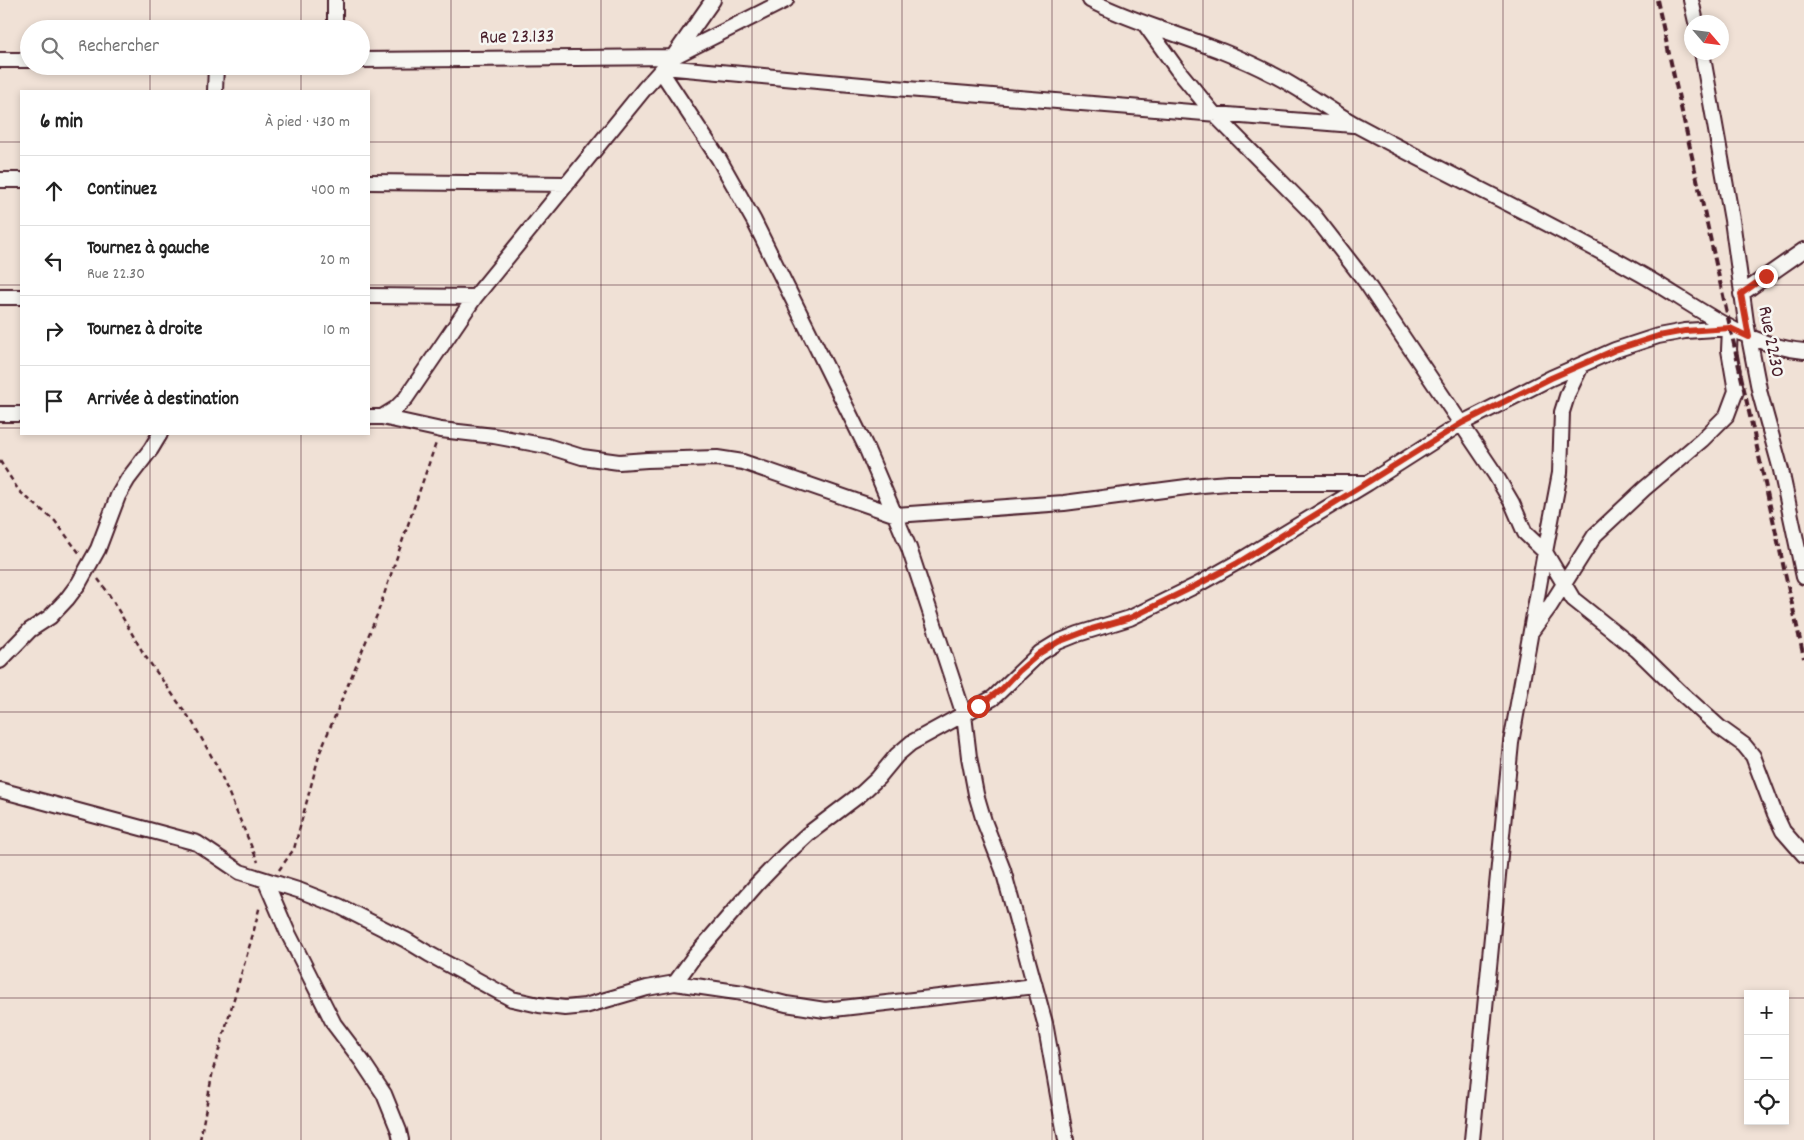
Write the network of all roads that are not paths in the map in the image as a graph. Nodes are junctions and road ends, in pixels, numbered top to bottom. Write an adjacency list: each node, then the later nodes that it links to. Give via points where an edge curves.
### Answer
1 (335, 0): 7 (street)
2 (714, 0): 13 (street)
3 (786, 0): 13 (street)
4 (1090, 0): 8 (street)
5 (1691, 0): 6 (street)
6 (1694, 15)
7 (335, 20)
8 (1144, 23): 16 (street); 17 (street, via 1249,62)
9 (0, 60): 10 (street)
10 (20, 60)
11 (370, 60): 13 (street, Rue 23.133)
12 (1703, 60): 23 (street, Rue 22.30, via 1732,220)
13 (666, 65): 16 (street, Rue 23.133); 21 (street); 38 (street, via 754,221 853,420)
14 (216, 75): 15 (street)
15 (215, 90)
16 (1214, 114): 17 (street, Rue 23.133); 35 (street, via 1313,214 1365,281)
17 (1356, 125): 28 (street, via 1639,273)
18 (0, 180): 19 (street)
19 (20, 180)
20 (370, 182): 21 (street)
21 (566, 184): 27 (street)
22 (1804, 250): 23 (street)
23 (1741, 294): 29 (street, Rue 22.30)
24 (20, 296): 26 (street)
25 (370, 296): 27 (street)
26 (0, 297)
27 (475, 297): 34 (street, via 406,398 395,409)
28 (1730, 328): 29 (street); 31 (street, via 1658,336 1615,350); 41 (street, via 1729,350 1736,391 1727,415 1595,535)
29 (1749, 337): 30 (street, via 1784,349); 40 (street, Rue 22.30)
30 (1804, 351)
31 (1581, 366): 35 (street); 39 (street, via 1562,412 1560,473)
32 (0, 414): 33 (street)
33 (20, 414)
34 (376, 417): 38 (street, via 441,430 503,437 582,457 619,462 717,458 742,462)
35 (1462, 423): 37 (street); 39 (street, via 1496,474 1525,533)
36 (159, 435): 43 (street, via 118,496 98,549 67,600 30,630)
37 (1368, 482): 38 (street, via 1229,483 1064,503); 44 (street, via 1236,564 1160,604 1052,646 1019,671 993,698)
38 (896, 515): 44 (street)
39 (1545, 552): 41 (street); 42 (street)
40 (1804, 578)
41 (1564, 584): 42 (street); 46 (street, via 1573,599 1637,650 1754,756 1774,814 1783,831)
42 (1531, 632): 52 (street, via 1511,743)
43 (0, 661)
44 (964, 715): 48 (street, via 911,743 862,793 784,856 693,958); 49 (street, via 976,794 1003,870)
45 (0, 790): 47 (street, via 197,843 240,872)
46 (1804, 855)
47 (265, 880): 48 (street, via 339,906 512,999 571,1008); 50 (street, via 334,1024 384,1094)
48 (675, 983): 49 (street, via 825,1010)
49 (1035, 986): 51 (street, via 1045,1023)
50 (401, 1140)
51 (1066, 1140)
52 (1472, 1140)

